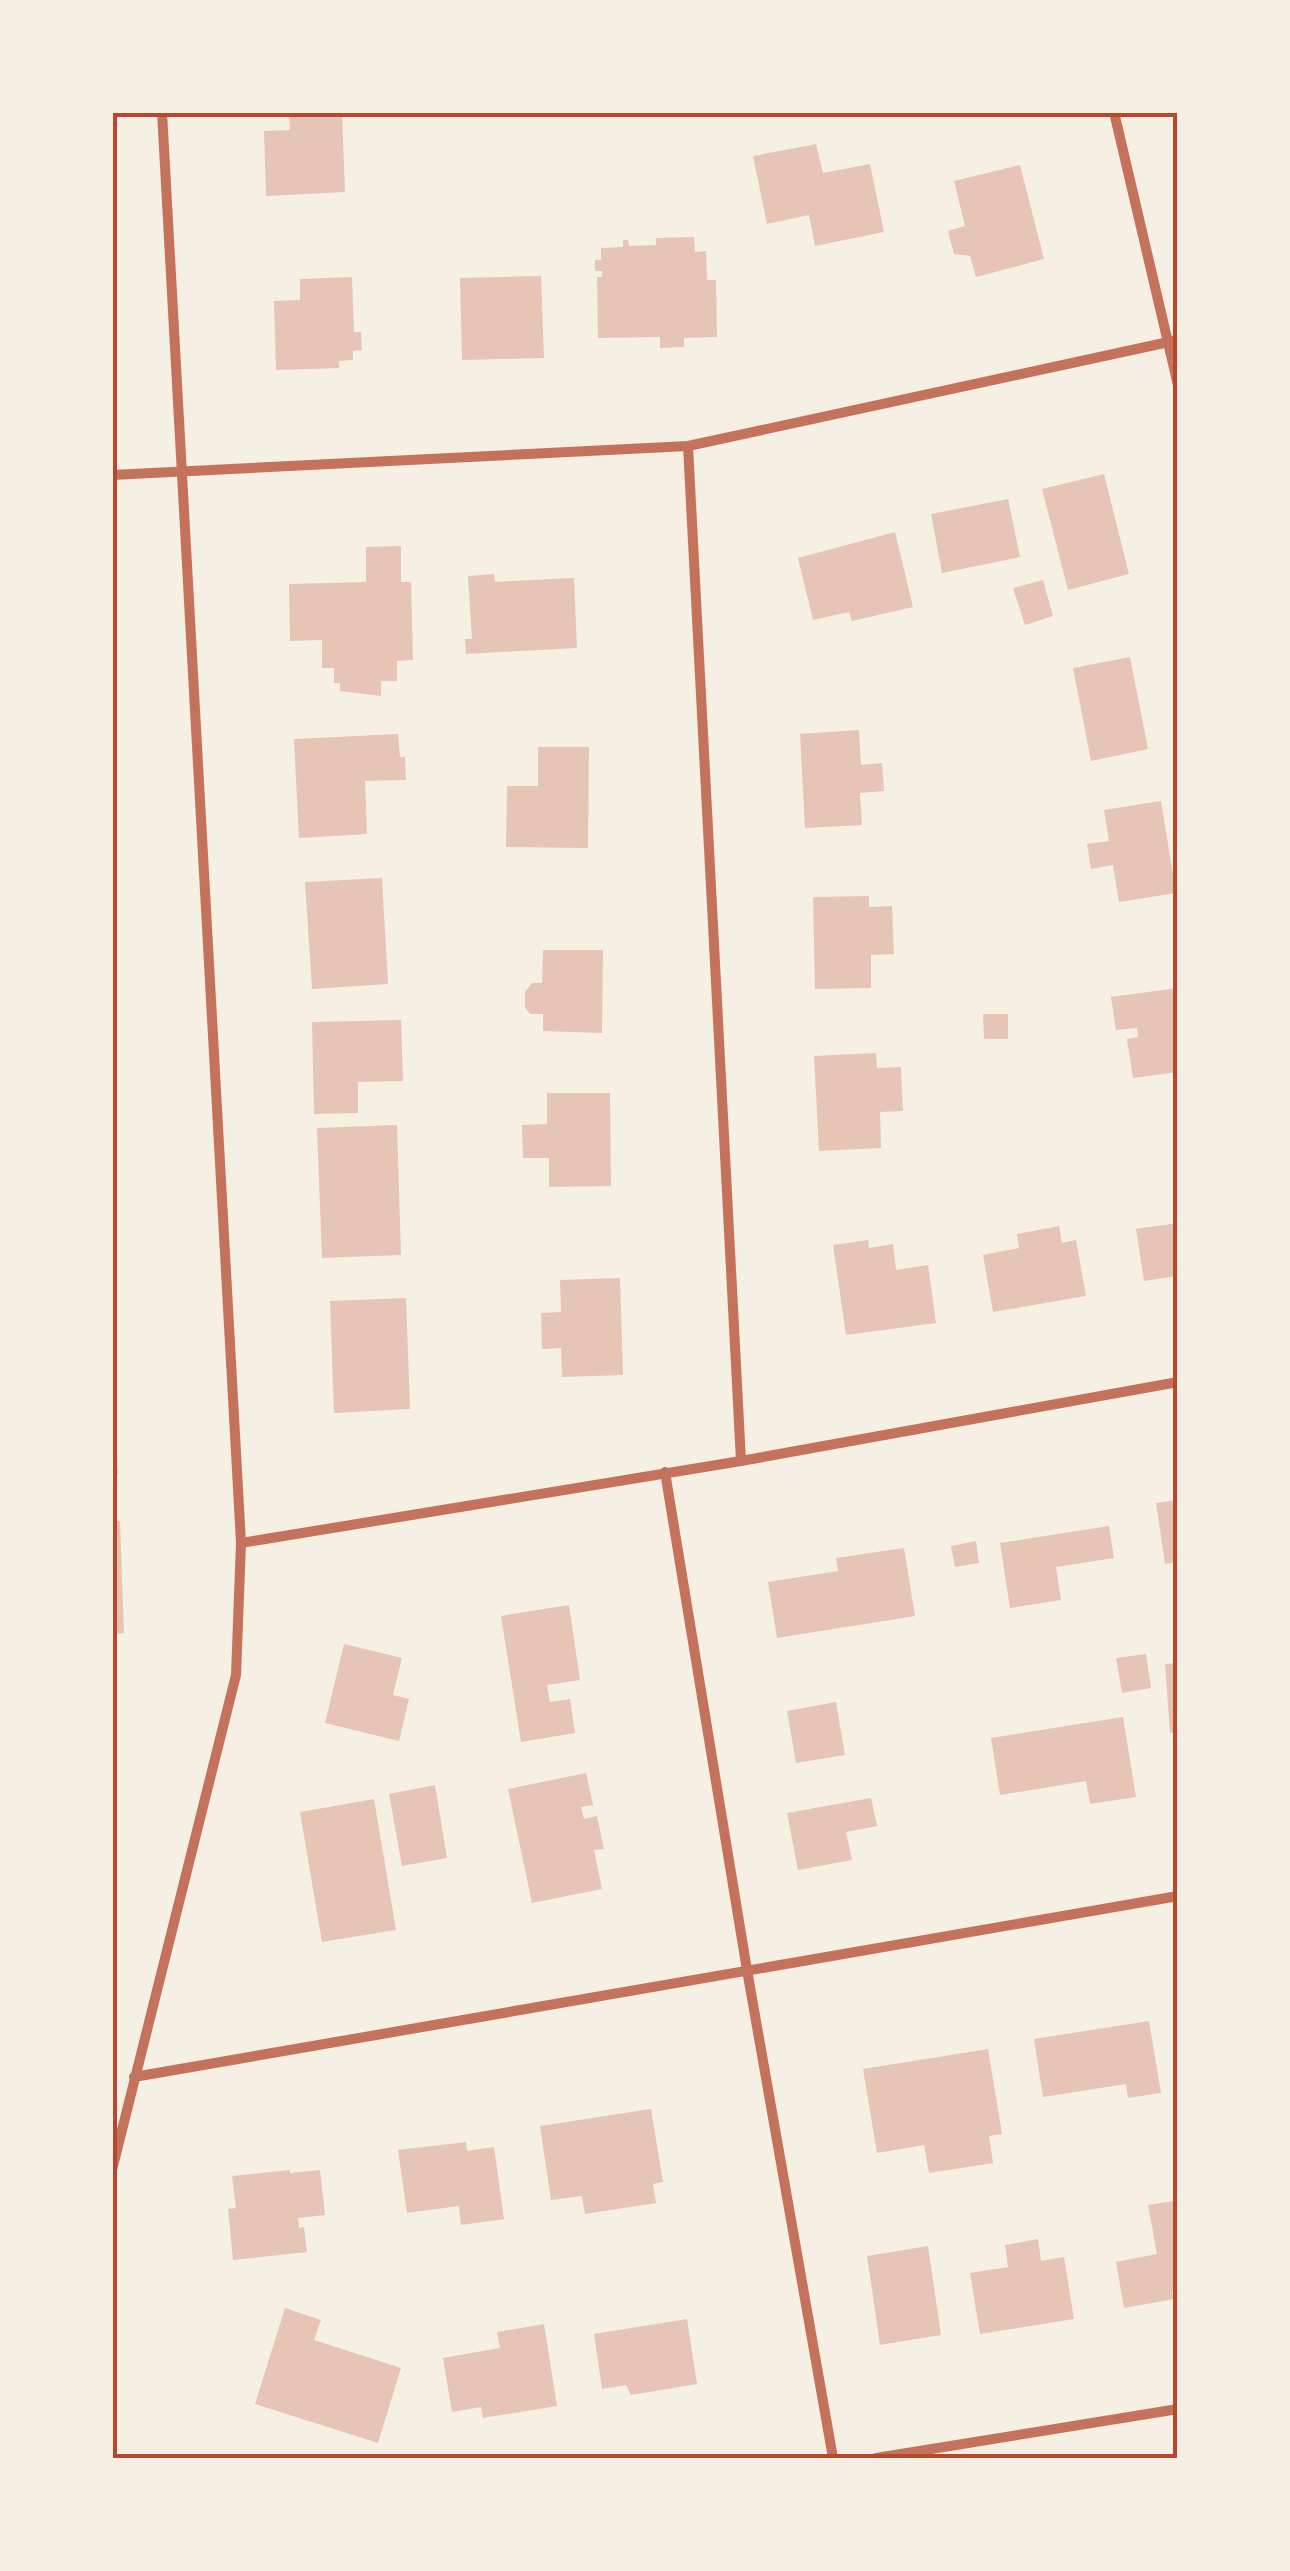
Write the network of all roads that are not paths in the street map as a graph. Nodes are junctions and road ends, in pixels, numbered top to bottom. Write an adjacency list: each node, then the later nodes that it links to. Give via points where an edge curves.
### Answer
1 (162, 112): 6 (street)
2 (1114, 112): 3 (street)
3 (1173, 341): 4 (street); 5 (street)
4 (1178, 385)
5 (688, 446): 6 (street); 9 (street)
6 (181, 471): 7 (street); 11 (street)
7 (112, 475)
8 (1178, 1382): 9 (street)
9 (741, 1461): 10 (street)
10 (665, 1472): 11 (street); 13 (street)
11 (241, 1543): 14 (street, via 236,1675)
12 (1178, 1896): 13 (street)
13 (747, 1970): 14 (street); 17 (street)
14 (134, 2077): 15 (street)
15 (112, 2170)
16 (1178, 2408): 18 (street)
17 (833, 2458)
18 (876, 2458)

